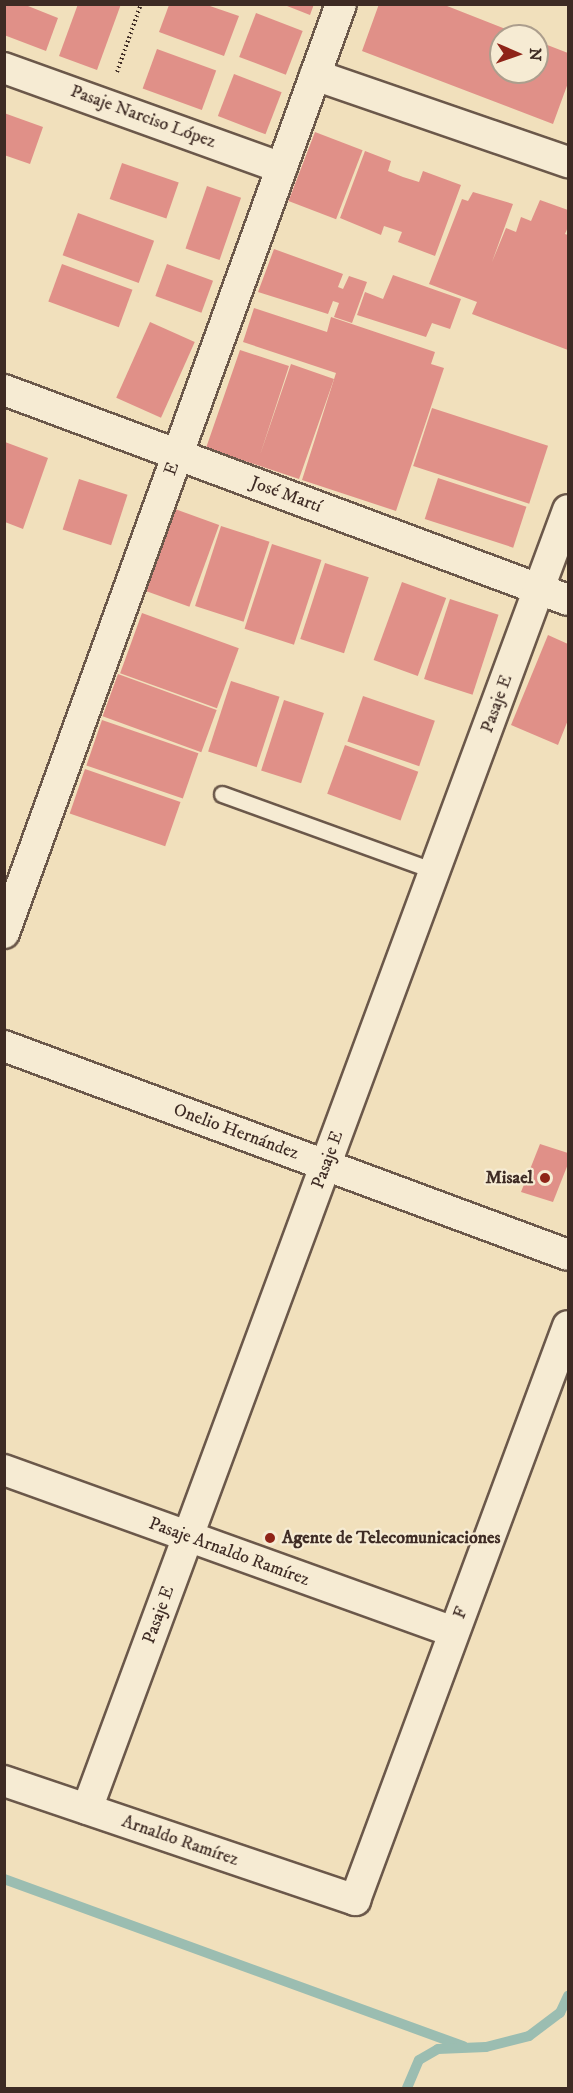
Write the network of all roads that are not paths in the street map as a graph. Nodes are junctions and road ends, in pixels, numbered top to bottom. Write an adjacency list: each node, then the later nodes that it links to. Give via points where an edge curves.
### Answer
1 (341, 4): 3 (street, E)
2 (4, 68): 5 (street, Pasaje Narciso López)
3 (315, 75): 4 (street); 5 (street, E)
4 (568, 162)
5 (282, 168): 7 (street, E)
6 (4, 390): 7 (street, José Martí)
7 (177, 455): 9 (street, José Martí); 13 (street, E)
8 (568, 510): 9 (street, Pasaje E)
9 (539, 590): 10 (street, José Martí); 12 (street, Pasaje E)
10 (568, 600)
11 (222, 794): 12 (lane)
12 (435, 871): 15 (street, Pasaje E)
13 (4, 933)
14 (4, 1046): 15 (street, Onelio Hernández)
15 (326, 1165): 16 (street, Onelio Hernández); 19 (street, Pasaje E)
16 (568, 1255)
17 (568, 1326): 20 (street, F)
18 (4, 1470): 19 (street, Pasaje Arnaldo Ramírez)
19 (188, 1537): 20 (street, Pasaje Arnaldo Ramírez); 22 (street, Pasaje E)
20 (454, 1632): 23 (street, F)
21 (4, 1781): 22 (street, Arnaldo Ramírez)
22 (87, 1809): 23 (street, Arnaldo Ramírez)
23 (355, 1900)

